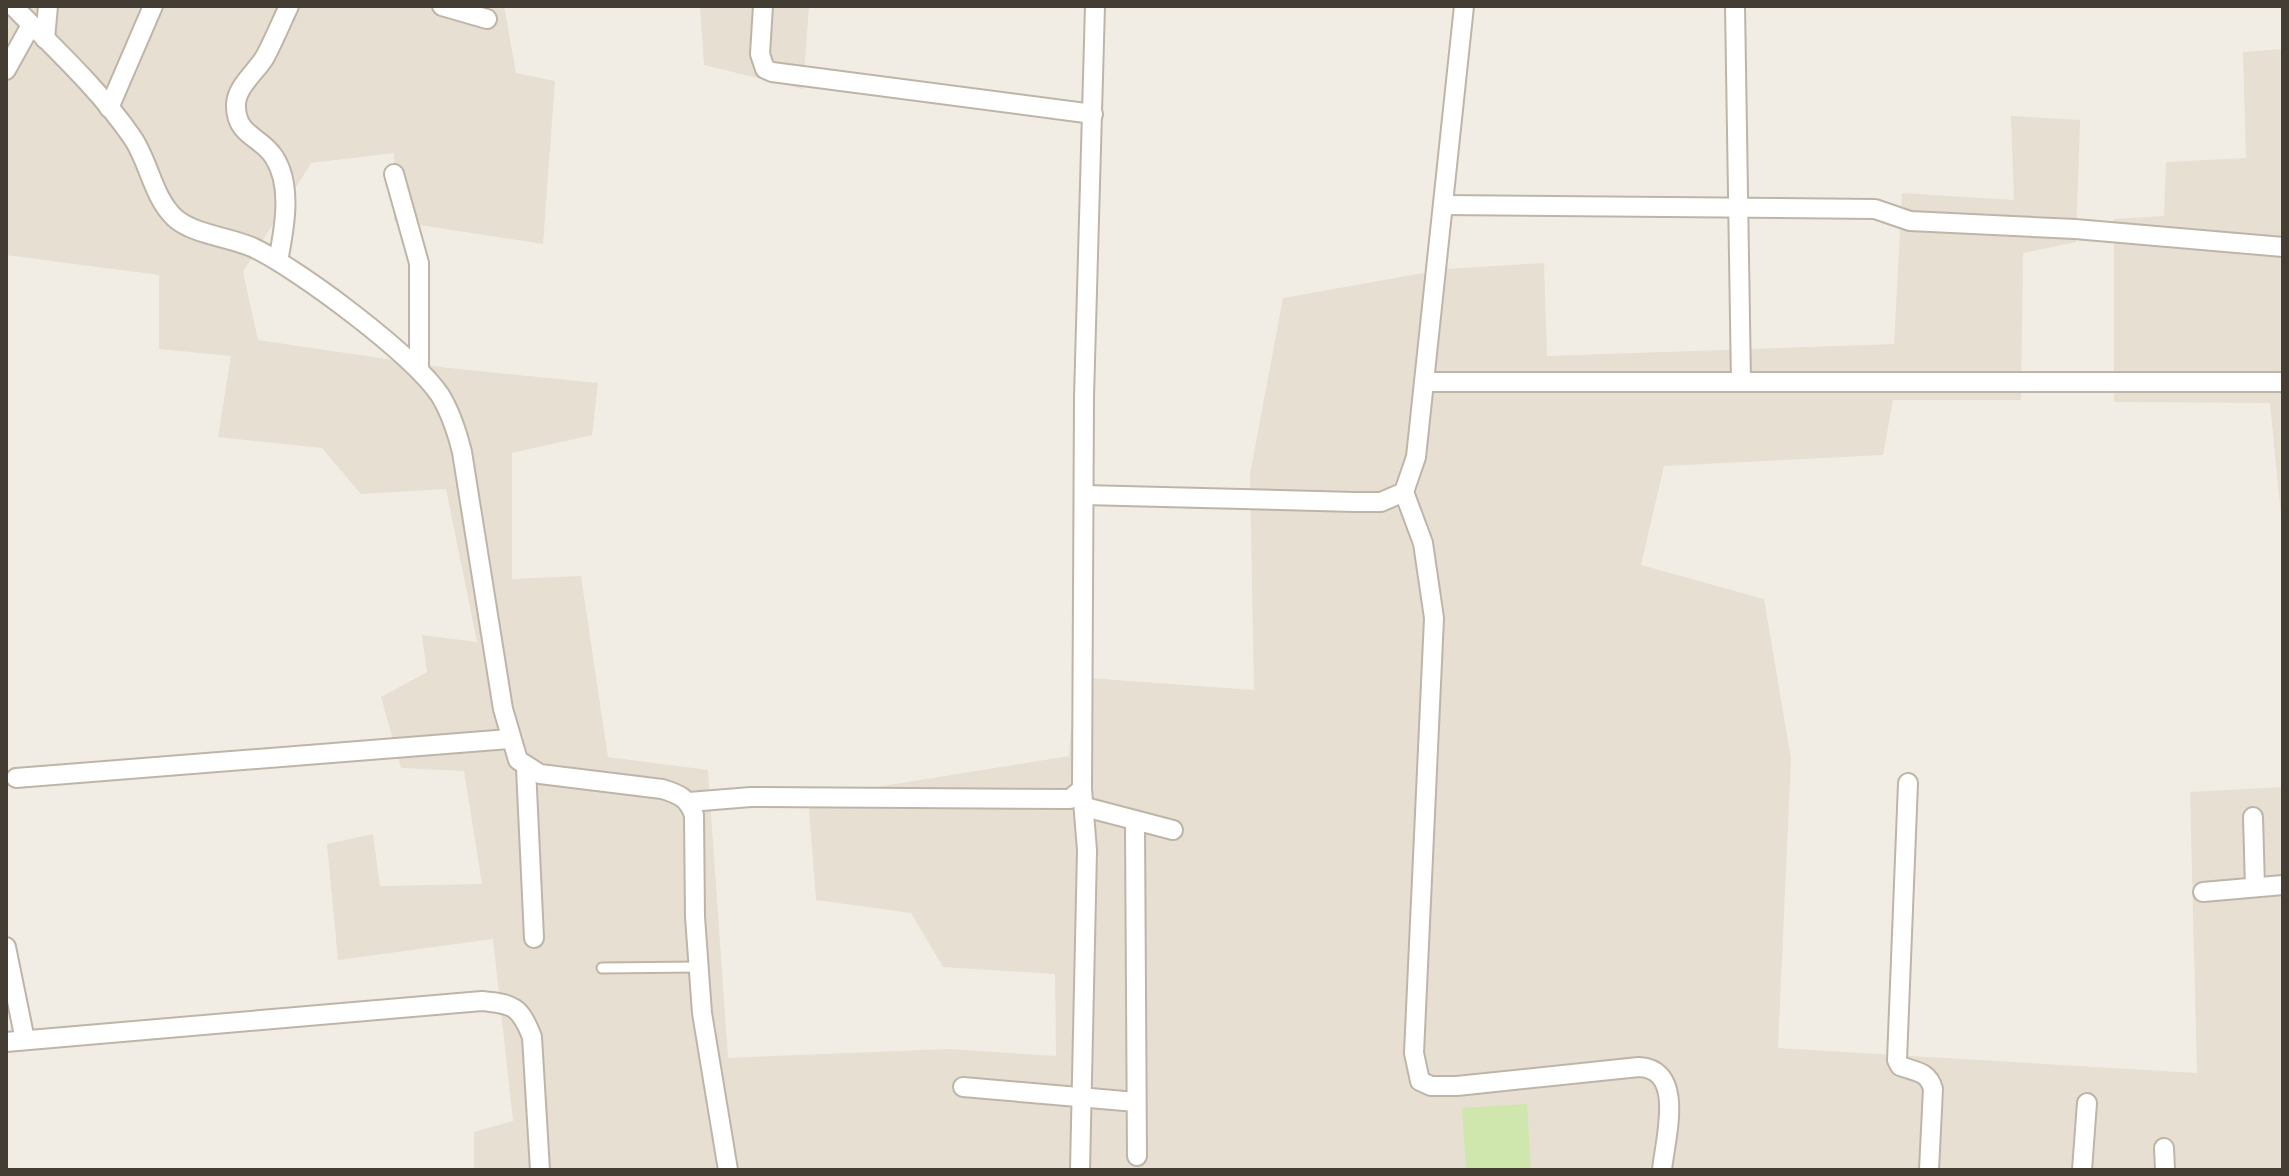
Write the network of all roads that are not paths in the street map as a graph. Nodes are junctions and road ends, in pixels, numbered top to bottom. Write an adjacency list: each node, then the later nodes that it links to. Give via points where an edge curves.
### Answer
1 (13, 6): 11 (street)
2 (48, 6): 12 (street)
3 (153, 6): 14 (street)
4 (289, 6): 20 (street, via 236,106 243,131 272,152 281,172 285,218)
5 (442, 6): 10 (street)
6 (763, 6): 15 (street, via 760,54 765,69 772,72)
7 (1095, 6): 15 (street)
8 (1464, 6): 17 (street)
9 (1735, 6): 18 (street)
10 (487, 19)
11 (31, 25): 12 (street); 13 (street)
12 (45, 39): 14 (street)
13 (6, 70)
14 (109, 108): 20 (street, via 134,140 161,199 177,220)
15 (1093, 114): 26 (street)
16 (394, 174): 21 (street, via 419,263)
17 (1443, 205): 18 (street); 22 (street)
18 (1738, 209): 19 (street, via 1875,209 1910,221); 23 (street)
19 (2283, 247)
20 (278, 261): 21 (street)
21 (419, 370): 27 (street, via 440,395 462,452)
22 (1424, 382): 23 (street); 25 (street, via 1416,457)
23 (1741, 382): 24 (street)
24 (2283, 382)
25 (1404, 492): 26 (street, via 1381,502); 53 (street, via 1423,543 1434,618 1414,1053 1420,1081 1457,1086 1639,1067 1658,1071 1669,1094)
26 (1084, 495): 31 (street)
27 (509, 739): 28 (street); 29 (street)
28 (526, 768): 32 (street, via 662,789); 39 (street)
29 (16, 778)
30 (1908, 783): 54 (street, via 1897,1060 1900,1066 1925,1073 1933,1089)
31 (1083, 798): 32 (street, via 740,797); 35 (street); 45 (street)
32 (689, 802): 41 (street, via 695,831)
33 (2253, 817): 37 (street)
34 (1135, 828): 46 (street)
35 (1173, 830)
36 (2283, 885): 37 (street)
37 (2255, 887): 38 (street)
38 (2203, 892)
39 (534, 938)
40 (6, 947): 43 (street)
41 (698, 967): 42 (lane); 51 (street)
42 (602, 968)
43 (15, 1041): 50 (street, via 482,1001 510,1004 524,1017 532,1037)
44 (963, 1087): 45 (street)
45 (1081, 1097): 46 (street); 52 (street)
46 (1136, 1102): 49 (street)
47 (2087, 1103): 55 (street)
48 (2164, 1148): 56 (street)
49 (1137, 1156)
50 (540, 1170)
51 (728, 1170)
52 (1080, 1170)
53 (1662, 1170)
54 (1929, 1170)
55 (2082, 1170)
56 (2165, 1170)

